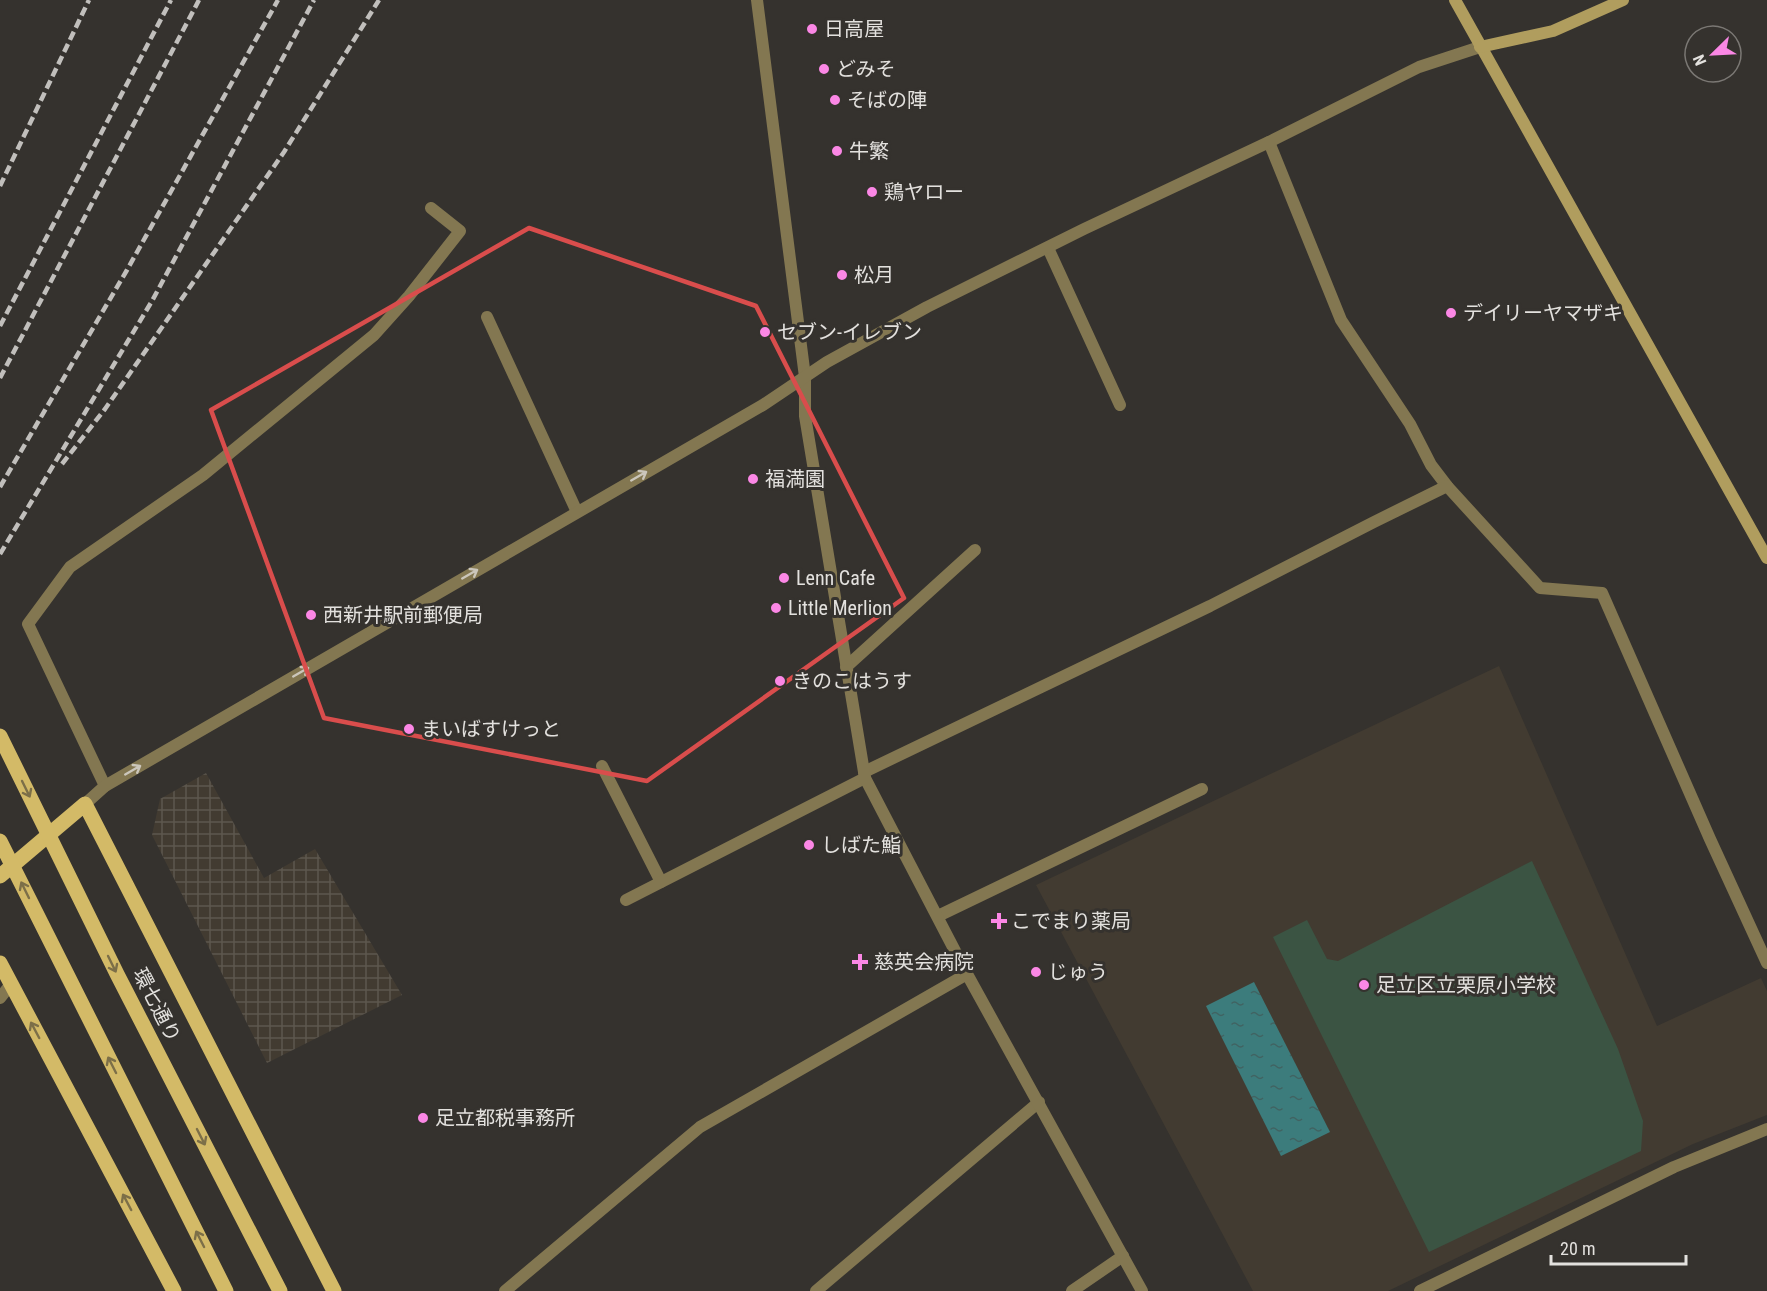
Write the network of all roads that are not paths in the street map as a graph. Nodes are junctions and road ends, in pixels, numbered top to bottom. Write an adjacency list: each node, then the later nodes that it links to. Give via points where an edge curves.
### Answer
1 (757, 0): 9 (street)
2 (1455, 0): 4 (street)
3 (1623, 0): 4 (street, via 1553,31)
4 (1480, 47): 5 (street, via 1419,67); 14 (street)
5 (1269, 142): 7 (street); 11 (street, via 1341,320)
6 (431, 208): 19 (street, via 459,231 374,335 203,475 70,567 28,624)
7 (1048, 248): 9 (street, via 927,307); 10 (street)
8 (487, 316): 12 (street)
9 (805, 377): 12 (street, one-way to 9); 15 (street, via 806,416)
10 (1120, 405)
11 (1447, 486): 18 (street); 28 (street, via 1540,588 1602,592)
12 (577, 512): 19 (street, one-way to 12)
13 (975, 550): 15 (street)
14 (1767, 558)
15 (846, 667): 18 (street)
16 (0, 736): 37 (main road, 環七通り, one-way to 37, bridge)
17 (602, 766): 24 (street)
18 (865, 775): 24 (street); 26 (street)
19 (105, 786): 21 (street)
20 (1202, 789): 26 (street)
21 (85, 804): 23 (main road); 38 (main road)
22 (0, 841): 36 (main road, one-way to 22, bridge)
23 (0, 876)
24 (661, 882): 25 (street)
25 (626, 900)
26 (938, 916): 29 (street)
27 (0, 963): 30 (main road)
28 (1767, 963)
29 (968, 974): 32 (street); 39 (street, via 700,1127)
30 (11, 984): 31 (street); 35 (main road, one-way to 30)
31 (0, 998)
32 (1039, 1102): 34 (street); 40 (street)
33 (1767, 1129): 43 (street, via 1674,1167)
34 (1123, 1256): 41 (street); 42 (street)
35 (174, 1291)
36 (226, 1291)
37 (280, 1291)
38 (334, 1291)
39 (505, 1291)
40 (816, 1291)
41 (1072, 1291)
42 (1142, 1291)
43 (1420, 1291)

